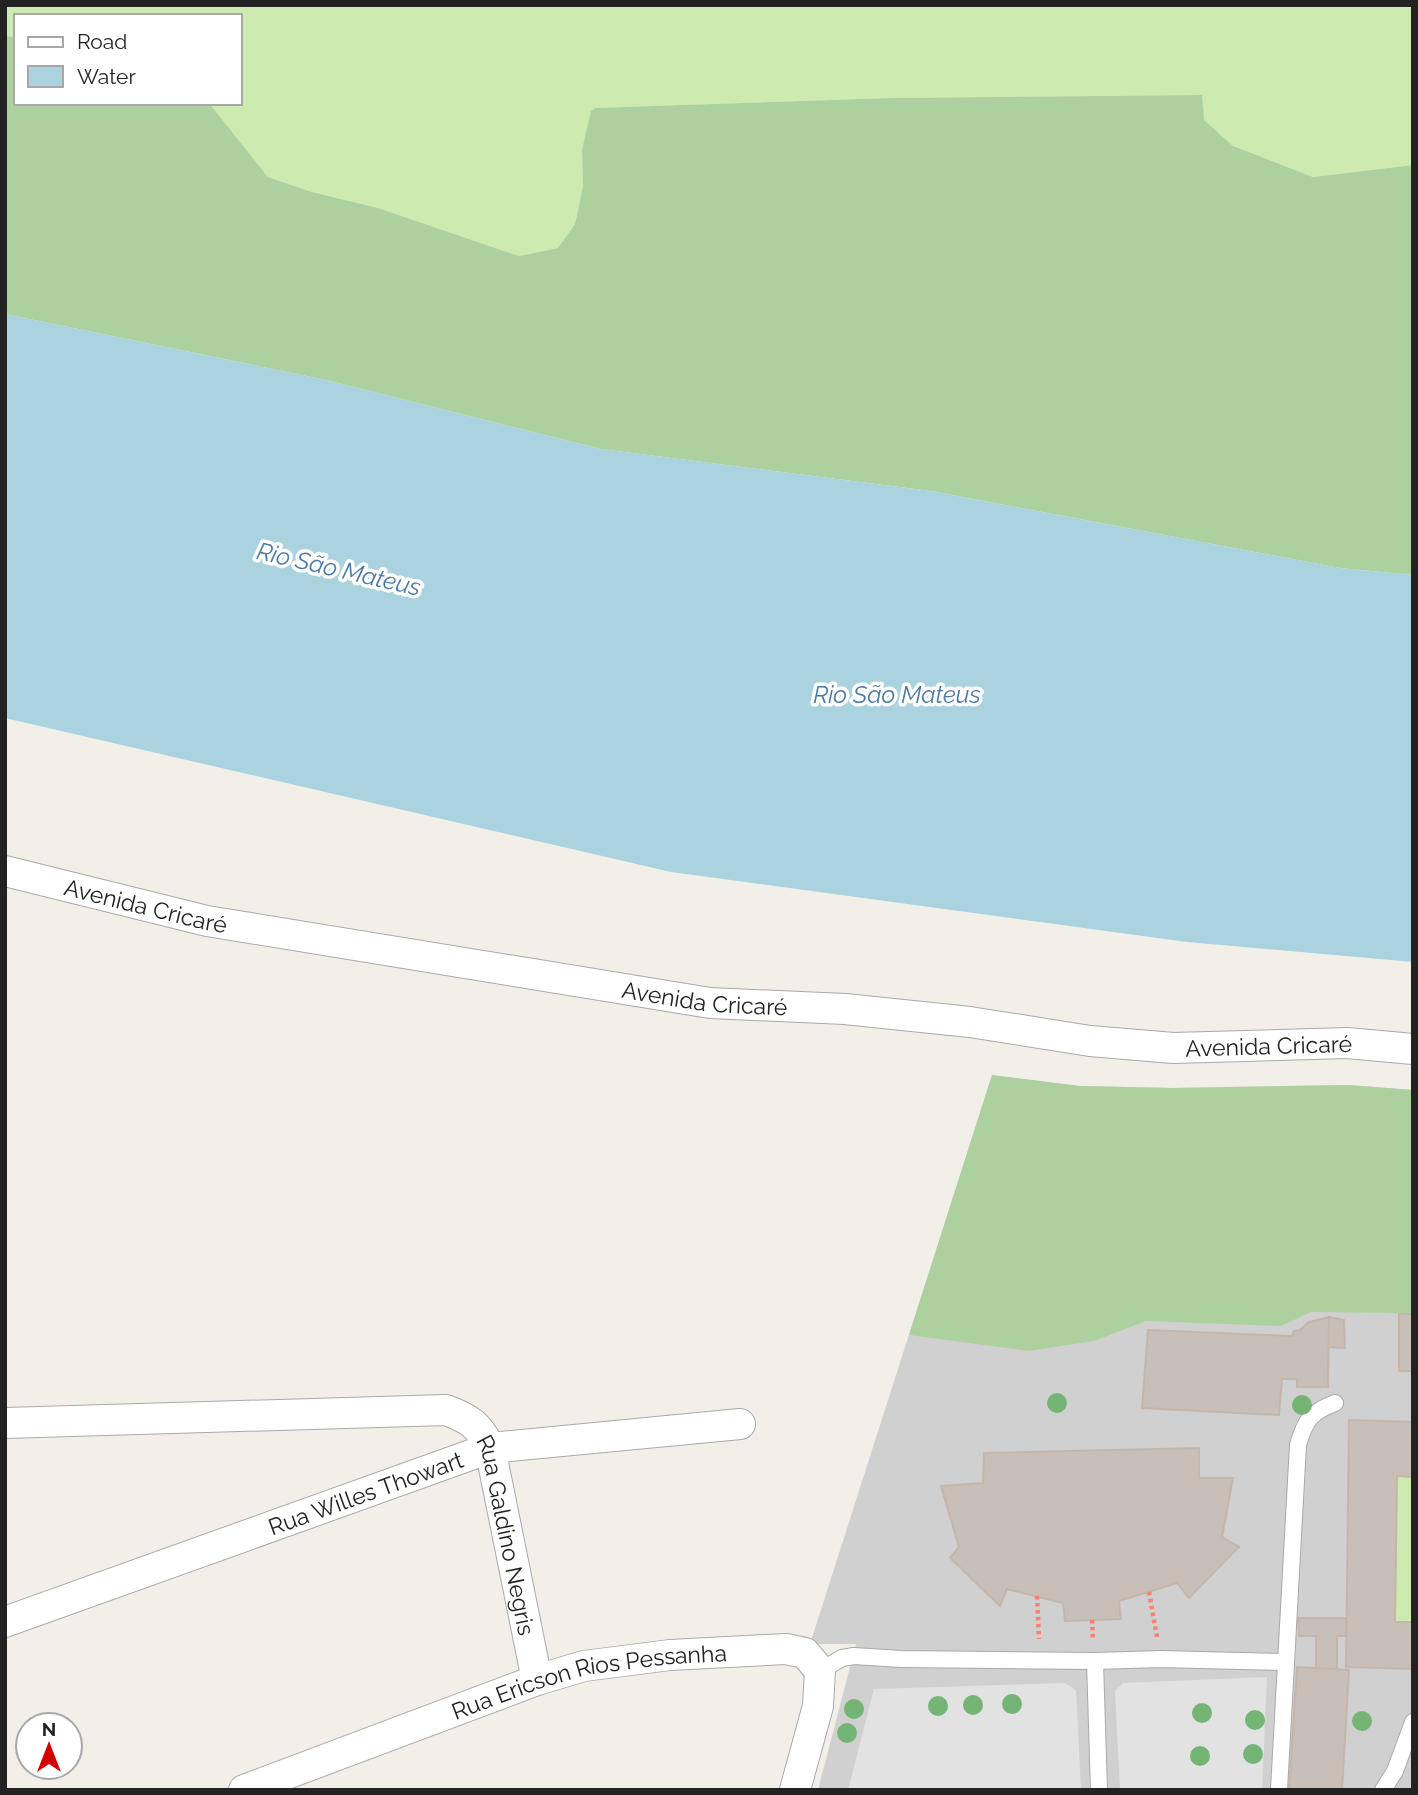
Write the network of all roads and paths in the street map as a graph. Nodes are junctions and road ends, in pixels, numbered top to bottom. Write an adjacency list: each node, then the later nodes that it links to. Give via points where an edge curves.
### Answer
1 (5, 872): 2 (street, Avenida Cricaré, via 207,921 710,1003 845,1009 1173,1048 1347,1044)
2 (1413, 1049)
3 (1335, 1403): 13 (lane, via 1317,1410 1303,1426 1297,1445)
4 (5, 1423): 6 (street, Rua Galdino Negris, via 446,1410 482,1430)
5 (740, 1424): 6 (street, Rua Willes Thowart)
6 (491, 1448): 9 (street, Rua Willes Thowart); 15 (street, Rua Galdino Negris)
7 (1149, 1592): 10 (path)
8 (1037, 1596): 11 (path)
9 (5, 1622)
10 (1161, 1659): 12 (lane); 13 (lane)
11 (1040, 1661): 12 (lane); 14 (lane, via 854,1656)
12 (1095, 1661): 19 (lane)
13 (1285, 1662): 20 (lane)
14 (820, 1671): 15 (street, Rua Ericson Rios Pessanha, via 805,1653 786,1649 670,1655 584,1666); 18 (street, via 818,1706)
15 (537, 1680): 17 (street, Rua Ericson Rios Pessanha)
16 (1413, 1722): 21 (lane)
17 (244, 1790)
18 (795, 1790)
19 (1099, 1790)
20 (1279, 1790)
21 (1383, 1790)

